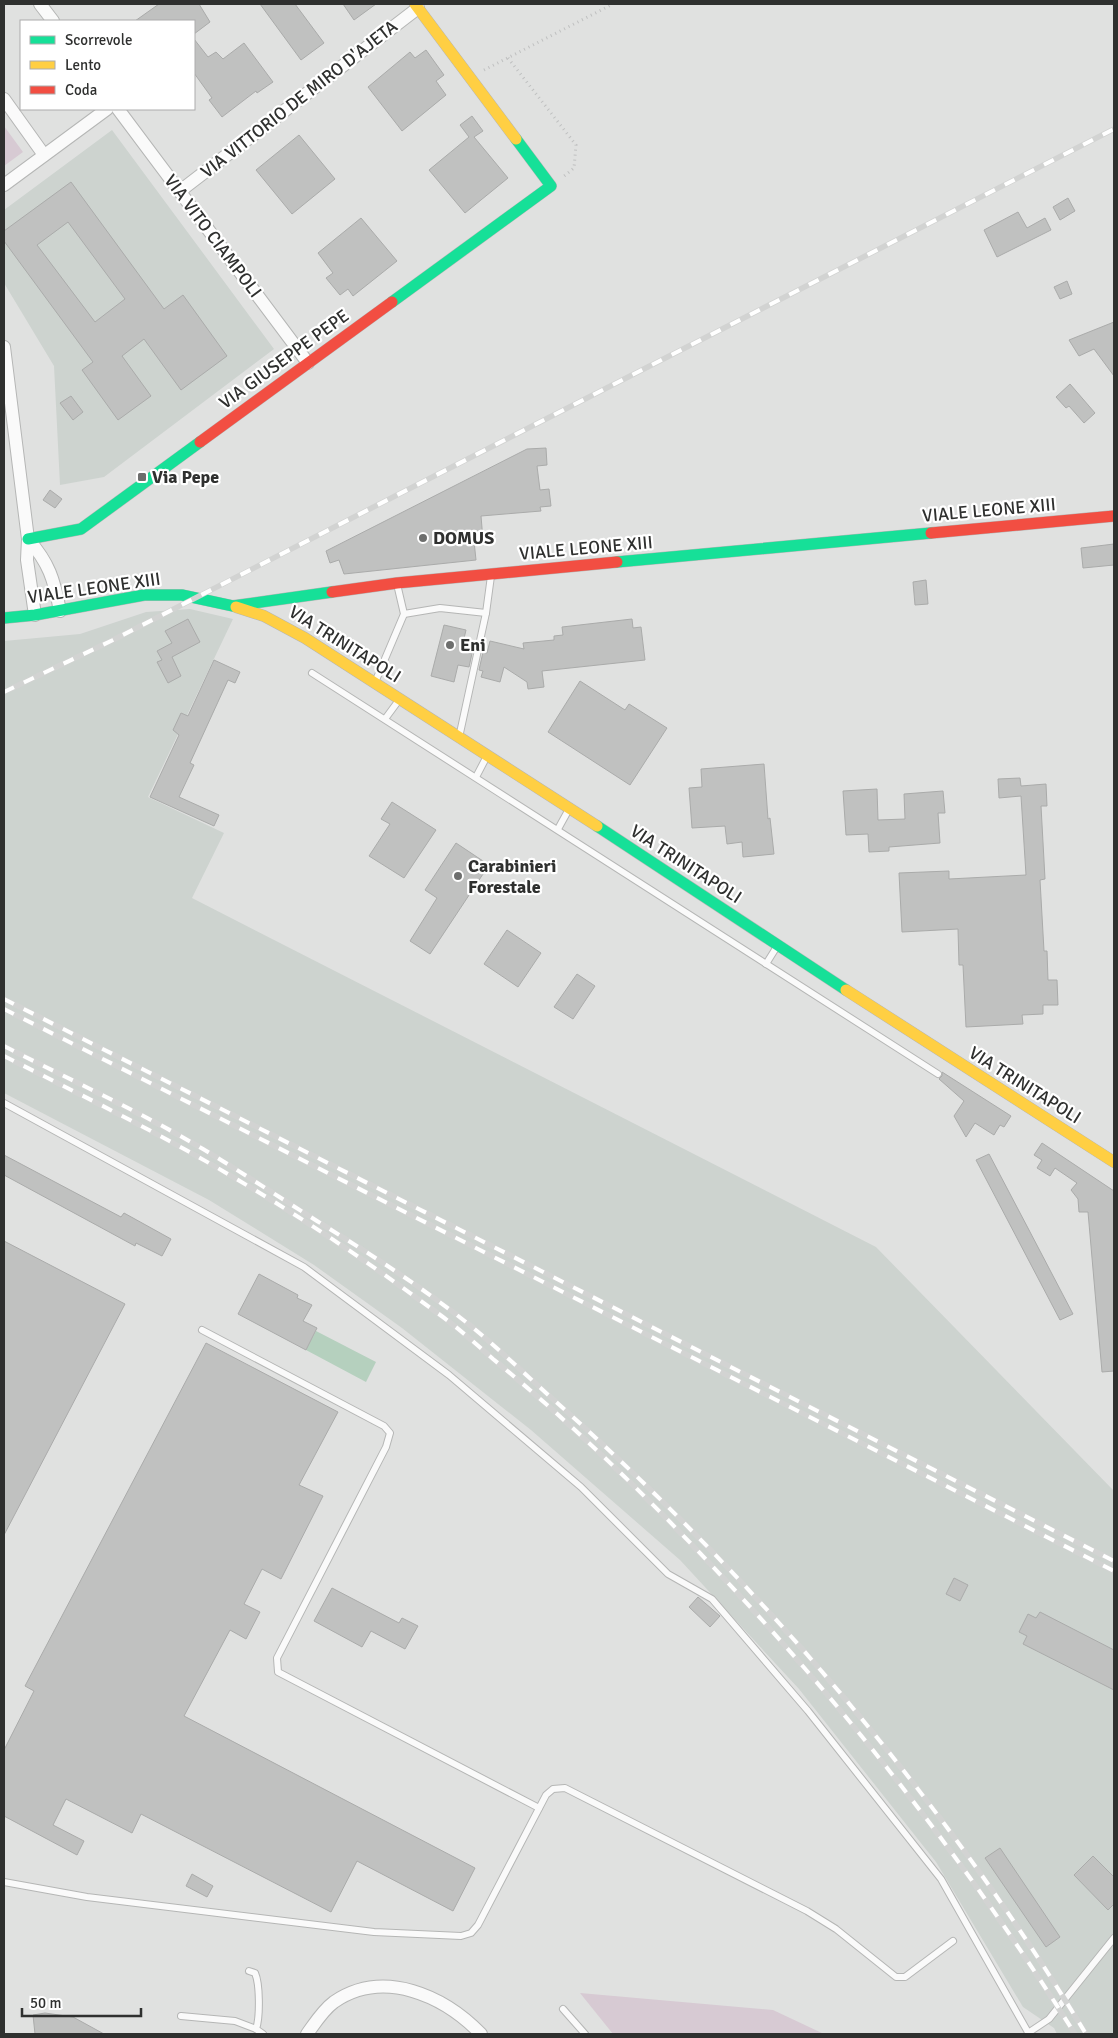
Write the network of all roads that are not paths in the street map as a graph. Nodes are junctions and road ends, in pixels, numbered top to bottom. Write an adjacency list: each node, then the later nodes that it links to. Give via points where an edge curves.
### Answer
1 (40, 4): 3 (street)
2 (417, 6): 9 (street, VIA VITTORIO DE MIRO D'AJETA); 10 (street, VIA VITTORIO DE MIRO D'AJETA)
3 (52, 20)
4 (4, 99): 7 (street)
5 (105, 110): 7 (street)
6 (119, 110): 10 (street, VIA VITO CIAMPOLI)
7 (44, 155): 8 (street)
8 (4, 185)
9 (551, 186): 12 (street, VIA GIUSEPPE PEPE)
10 (180, 191): 12 (street, VIA VITO CIAMPOLI)
11 (4, 347): 14 (street)
12 (308, 363): 14 (street, VIA GIUSEPPE PEPE, via 81,530)
13 (1114, 516): 15 (street, VIALE LEONE XIII)
14 (28, 539): 18 (street, via 51,570); 21 (street, via 26,560)
15 (491, 575): 16 (street, VIALE LEONE XIII); 19 (lane)
16 (397, 583): 17 (street, VIALE LEONE XIII); 20 (lane)
17 (233, 606): 18 (street, VIALE LEONE XIII, via 188,596 157,594); 24 (street, VIA TRINITAPOLI, via 285,627)
18 (60, 611): 21 (street, VIALE LEONE XIII)
19 (486, 613): 20 (lane, via 440,608); 27 (lane)
20 (404, 614): 24 (lane)
21 (35, 615): 22 (street, VIALE LEONE XIII)
22 (4, 618)
23 (312, 673): 26 (lane)
24 (375, 683): 25 (street, VIA TRINITAPOLI)
25 (400, 699): 26 (lane); 27 (street, VIA TRINITAPOLI)
26 (386, 719): 29 (lane)
27 (459, 736): 28 (street, VIA TRINITAPOLI)
28 (488, 754): 29 (lane); 30 (street, VIA TRINITAPOLI)
29 (476, 777): 31 (lane)
30 (569, 809): 31 (lane); 32 (street, VIA TRINITAPOLI)
31 (558, 830): 33 (lane)
32 (778, 945): 33 (lane); 36 (street, VIA TRINITAPOLI)
33 (766, 964): 34 (lane)
34 (938, 1074)
35 (4, 1103): 50 (lane, via 304,1267 463,1388 581,1487 668,1574 712,1599 808,1711 941,1879)
36 (1114, 1162)
37 (202, 1330): 38 (lane, via 384,1426 390,1433 386,1447 277,1658 278,1672)
38 (539, 1808): 39 (lane, via 478,1925 471,1933 461,1936 301,1925 87,1897); 41 (lane, via 553,1789 570,1789 807,1911 836,1929 896,1977 905,1977)
39 (4, 1882)
40 (1114, 1938): 50 (lane, via 1049,2019)
41 (953, 1941)
42 (249, 1970): 45 (lane, via 258,1980 259,2020)
43 (563, 2008): 49 (lane)
44 (181, 2016): 45 (lane, via 242,2022)
45 (256, 2029): 46 (lane)
46 (263, 2034)
47 (307, 2034): 48 (street, via 333,2003 365,1989 383,1987 404,1988 424,1994 460,2014)
48 (481, 2034)
49 (585, 2034)
50 (1028, 2034)

